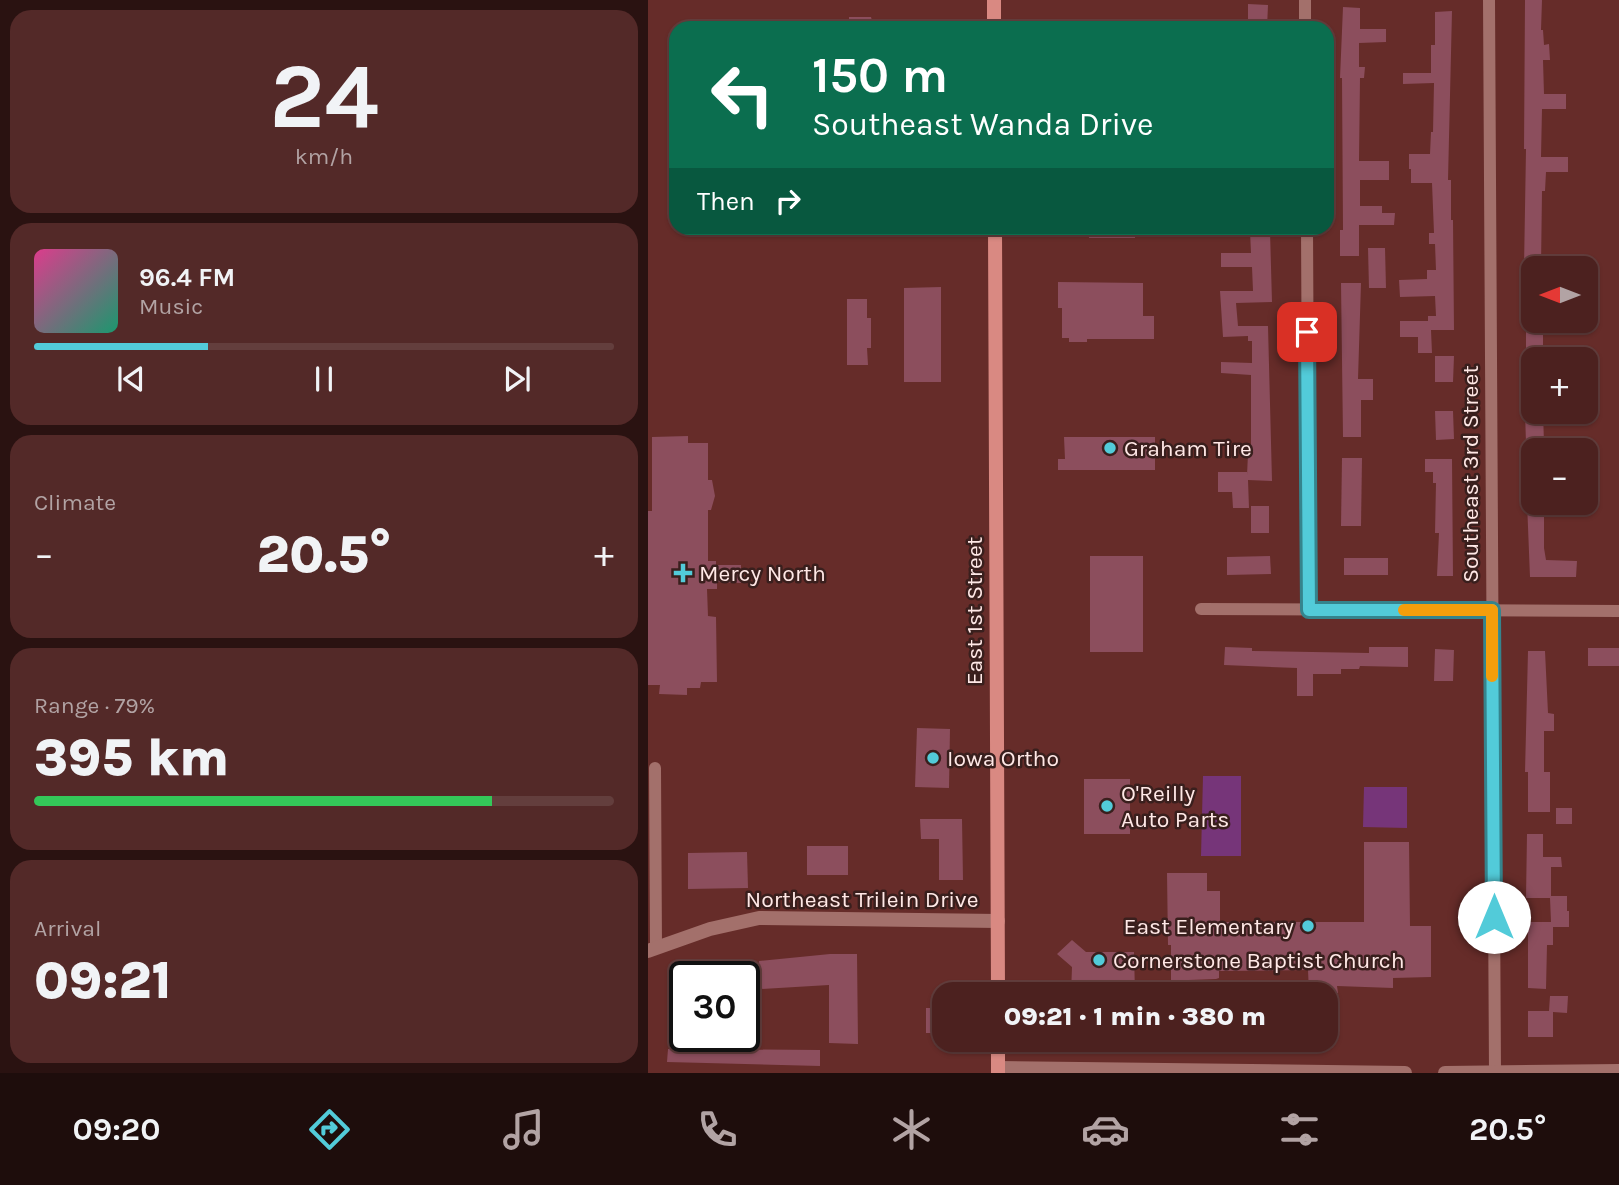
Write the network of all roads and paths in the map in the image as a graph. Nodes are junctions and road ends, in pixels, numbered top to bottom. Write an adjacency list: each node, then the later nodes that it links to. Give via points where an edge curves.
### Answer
1 (994, 0): 4 (main road)
2 (1305, 0): 5 (street)
3 (1489, 0): 10 (street, Southeast 3rd Street)
4 (994, 21)
5 (1305, 21)
6 (995, 235): 13 (main road, East 1st Street)
7 (1307, 235): 9 (street)
8 (1201, 610): 9 (street)
9 (1309, 610): 10 (street)
10 (1492, 610): 11 (street); 20 (street, Southeast 3rd Street)
11 (1619, 611)
12 (655, 768): 14 (street)
13 (998, 921): 14 (street, Northeast Trilein Drive, via 759,918 710,929); 15 (main road, East 1st Street)
14 (652, 950)
15 (998, 982)
16 (998, 1052): 17 (main road)
17 (998, 1070): 18 (street)
18 (1116, 1071): 19 (street)
19 (1318, 1072): 22 (street)
20 (1495, 1072): 21 (street); 23 (street)
21 (1619, 1072)
22 (1405, 1073)
23 (1445, 1073)

